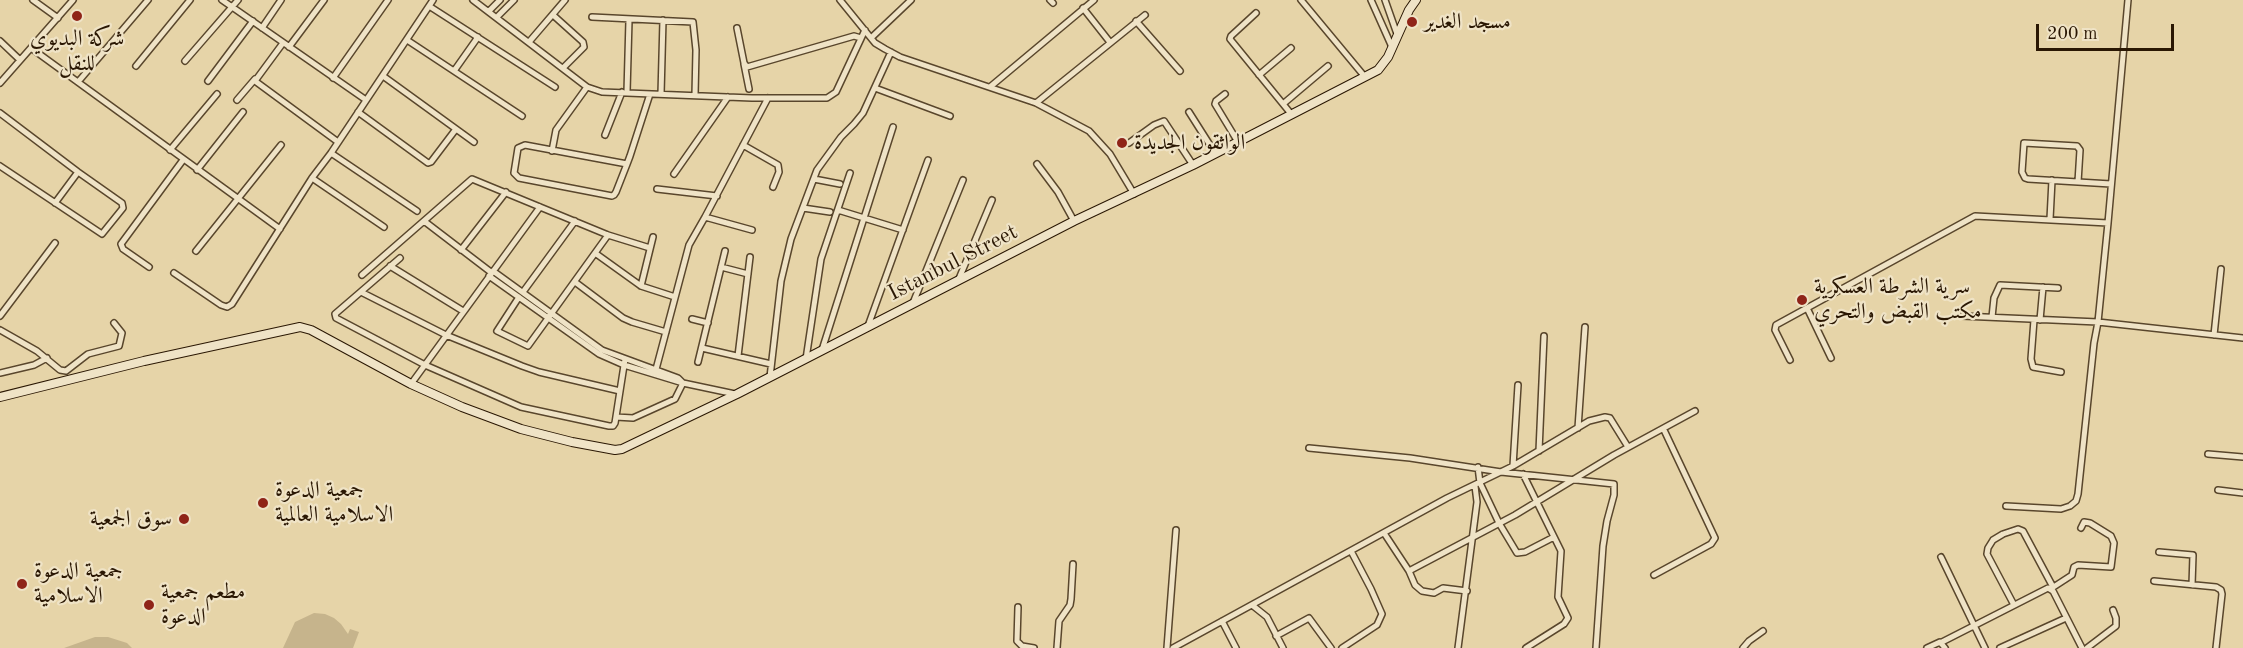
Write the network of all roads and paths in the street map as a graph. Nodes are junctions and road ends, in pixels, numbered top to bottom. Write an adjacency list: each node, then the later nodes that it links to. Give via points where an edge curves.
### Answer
1 (33, 0): 32 (street)
2 (73, 0): 32 (street)
3 (148, 0): 68 (street)
4 (190, 0): 57 (street)
5 (222, 0): 24 (street)
6 (238, 0): 24 (street)
7 (281, 0): 37 (street)
8 (324, 0): 49 (street)
9 (388, 0): 66 (street)
10 (434, 0): 23 (street)
11 (473, 0): 26 (street)
12 (500, 0): 26 (street)
13 (514, 0): 30 (street)
14 (565, 0): 28 (street)
15 (840, 0): 39 (street)
16 (911, 0): 43 (street)
17 (1094, 0): 25 (street)
18 (1301, 0): 64 (street)
19 (1371, 0): 50 (street)
20 (1385, 0): 40 (street)
21 (1416, 0): 40 (street, Istanbul Street)
22 (2128, 0): 123 (street)
23 (429, 6): 41 (street); 44 (street)
24 (233, 8): 35 (street); 55 (street)
25 (1083, 8): 46 (street); 72 (street)
26 (489, 11): 30 (street)
27 (1256, 13): 62 (street, via 1230,39)
28 (553, 15): 47 (street); 59 (street, via 584,47)
29 (1145, 15): 36 (street)
30 (496, 17): 47 (street)
31 (592, 17): 33 (street)
32 (58, 18): 51 (street)
33 (629, 20): 34 (street); 75 (street)
34 (663, 20): 78 (street); 80 (street, via 695,24)
35 (253, 21): 37 (street); 67 (street)
36 (1136, 21): 46 (street); 61 (street)
37 (262, 28): 48 (street)
38 (736, 28): 56 (street)
39 (866, 30): 42 (street); 43 (street)
40 (1397, 34): 50 (street, Istanbul Street)
41 (478, 37): 60 (street); 70 (street)
42 (861, 38): 56 (street, via 854,36 750,66); 82 (street, via 832,96)
43 (871, 38): 53 (street)
44 (407, 40): 60 (street); 63 (street)
45 (0, 41): 54 (street)
46 (1109, 41): 85 (street)
47 (528, 42): 59 (street)
48 (283, 43): 49 (street); 65 (street)
49 (289, 47): 66 (street)
50 (1392, 47): 64 (street, Istanbul Street, via 1383,65)
51 (31, 48): 54 (street); 68 (street)
52 (1291, 48): 62 (street)
53 (891, 52): 72 (street); 73 (street)
54 (20, 60): 69 (street)
55 (185, 61)
56 (744, 63): 74 (street)
57 (136, 66)
58 (1328, 66): 86 (street)
59 (563, 68): 71 (street)
60 (454, 70): 92 (street)
61 (1180, 71)
62 (1259, 75): 86 (street)
63 (383, 76): 84 (street); 95 (street)
64 (1365, 77): 91 (street, Istanbul Street)
65 (256, 78): 83 (street); 97 (street, via 257,85)
66 (333, 78): 84 (street)
67 (208, 81)
68 (78, 82): 103 (street)
69 (0, 83)
70 (555, 87)
71 (587, 87): 75 (street, via 602,92); 104 (street, via 556,130)
72 (990, 87): 85 (street)
73 (875, 88): 93 (street); 118 (street, via 863,113 841,137)
74 (749, 89)
75 (625, 92): 77 (street); 96 (street)
76 (217, 93): 103 (street)
77 (650, 94): 78 (street); 109 (street)
78 (661, 94): 80 (street)
79 (1226, 94): 100 (street, via 1215,104)
80 (695, 95): 81 (street)
81 (728, 97): 82 (street); 116 (street)
82 (768, 98): 102 (street)
83 (237, 100)
84 (366, 100): 88 (street)
85 (1036, 103): 127 (street, via 1095,136)
86 (1283, 104): 91 (street)
87 (243, 112): 113 (street)
88 (358, 112): 95 (street, via 428,163); 97 (street)
89 (1189, 112): 106 (street)
90 (0, 113): 114 (street)
91 (1292, 115): 100 (street, Istanbul Street)
92 (522, 116)
93 (950, 116)
94 (893, 127): 138 (street)
95 (456, 129): 98 (street)
96 (605, 135)
97 (339, 142): 105 (street)
98 (474, 142)
99 (1129, 142): 111 (street, via 1164,121)
100 (1238, 142): 106 (street, Istanbul Street)
101 (281, 145): 129 (street)
102 (743, 145): 124 (street, via 778,165); 128 (street)
103 (170, 150): 107 (street)
104 (552, 151): 109 (street); 109 (street, via 518,148 515,176 612,196)
105 (331, 153): 117 (street); 135 (street)
106 (1215, 153): 111 (street, Istanbul Street)
107 (183, 160): 113 (street); 159 (street, via 121,244)
108 (928, 160): 147 (street)
109 (627, 164)
110 (1037, 164): 142 (street)
111 (1192, 165): 127 (street, Istanbul Street)
112 (0, 166): 131 (street)
113 (197, 170): 129 (street)
114 (78, 172): 131 (street); 131 (street, via 124,204 105,232 99,233)
115 (850, 173): 134 (street)
116 (674, 174)
117 (312, 178): 144 (street); 145 (street)
118 (814, 179): 122 (street); 133 (street)
119 (963, 180): 174 (street)
120 (2052, 180): 121 (street); 121 (street, via 2023,176 2024,143 2077,146); 139 (street)
121 (2078, 182): 123 (street)
122 (840, 184)
123 (2111, 184): 143 (street)
124 (773, 187)
125 (657, 189): 128 (street)
126 (506, 192): 132 (street); 140 (street, via 472,179); 153 (street)
127 (1134, 194): 142 (street, Istanbul Street)
128 (717, 196): 137 (street)
129 (238, 199): 145 (street); 152 (street)
130 (992, 200): 166 (street)
131 (55, 203)
132 (540, 207): 141 (street); 163 (street)
133 (803, 207): 136 (street); 204 (street, via 784,263)
134 (838, 210): 138 (street); 200 (street, via 821,259)
135 (417, 211)
136 (830, 212)
137 (705, 217): 146 (street); 173 (street, via 690,245)
138 (864, 217): 147 (street); 196 (street)
139 (2050, 219): 143 (street); 175 (street, via 1975,216)
140 (424, 221): 153 (street); 165 (street)
141 (575, 221): 148 (street); 172 (street)
142 (1074, 222): 166 (street, Istanbul Street)
143 (2108, 223): 183 (street)
144 (384, 227)
145 (280, 229): 162 (street, via 227,307)
146 (753, 230)
147 (903, 230): 186 (street)
148 (608, 235): 151 (street); 155 (street)
149 (653, 237): 151 (street)
150 (55, 243): 177 (street)
151 (650, 248): 168 (street)
152 (196, 250)
153 (461, 250): 163 (street)
154 (725, 251): 160 (street)
155 (596, 253): 167 (street); 168 (street)
156 (750, 256): 164 (street)
157 (400, 258): 158 (street)
158 (390, 266): 171 (street); 176 (street)
159 (149, 267)
160 (721, 267): 164 (street); 185 (street)
161 (2221, 269): 191 (street)
162 (174, 273)
163 (491, 273): 172 (street); 176 (street)
164 (748, 274): 197 (street)
165 (362, 275)
166 (958, 280): 174 (street, Istanbul Street)
167 (575, 282): 178 (street); 189 (street, via 623,318)
168 (641, 286): 173 (street)
169 (2043, 287): 170 (street); 180 (street, via 2000,285); 182 (street)
170 (2058, 288)
171 (361, 292): 190 (street); 205 (street, via 334,314 336,318)
172 (521, 295): 178 (street); 178 (street, via 498,333 530,345)
173 (675, 297): 189 (street)
174 (913, 303): 186 (street, Istanbul Street)
175 (1807, 308): 199 (street); 201 (street, via 1775,327)
176 (463, 311): 190 (street)
177 (0, 316)
178 (551, 316): 202 (street, via 600,354)
179 (1962, 316): 180 (street)
180 (1992, 317): 182 (street)
181 (692, 319): 185 (street)
182 (2037, 320): 183 (street); 207 (street, via 2033,367)
183 (2098, 322): 191 (street); 236 (street, via 2076,501 2061,510)
184 (114, 323): 198 (street, via 122,333 117,347 88,354 66,371)
185 (708, 323): 195 (street)
186 (868, 326): 196 (street, Istanbul Street)
187 (1585, 327): 220 (street)
188 (0, 330): 198 (street)
189 (666, 332): 206 (street)
190 (446, 335): 205 (street); 214 (street, via 540,372)
191 (2214, 335): 193 (street)
192 (1544, 336): 224 (street)
193 (2242, 338): 194 (street)
194 (2243, 345)
195 (702, 348): 197 (street); 203 (street)
196 (822, 350): 200 (street, Istanbul Street)
197 (738, 356): 204 (street)
198 (47, 358): 208 (street)
199 (1831, 358)
200 (806, 359): 209 (street, Istanbul Street)
201 (1790, 360)
202 (625, 362): 206 (street); 214 (street)
203 (698, 362)
204 (771, 364): 209 (street)
205 (424, 365): 211 (street); 219 (street, via 521,406 609,426 613,426)
206 (655, 372): 210 (street, via 678,378)
207 (2061, 372)
208 (0, 373)
209 (770, 377): 215 (street, Istanbul Street)
210 (682, 383): 213 (street); 219 (street, via 675,399 633,418)
211 (411, 384): 216 (street, Istanbul Street, via 300,327); 217 (street, Istanbul Street, via 521,429 615,450 632,446)
212 (1518, 386): 227 (street)
213 (713, 390): 215 (street); 217 (street, via 719,396)
214 (620, 391): 219 (street)
215 (737, 394): 217 (street, Istanbul Street)
216 (0, 397)
217 (717, 404)
218 (1695, 411): 221 (street)
219 (616, 417)
220 (1578, 428): 222 (street, via 1598,418 1610,418); 224 (street)
221 (1664, 430): 222 (street); 248 (street, via 1715,541)
222 (1628, 447): 231 (street)
223 (1309, 448): 228 (street)
224 (1539, 451): 227 (street)
225 (2208, 454): 226 (street)
226 (2243, 457)
227 (1513, 466): 229 (street)
228 (1478, 467): 229 (street); 232 (street)
229 (1501, 472): 230 (street); 232 (street)
230 (1523, 474): 231 (street); 235 (street)
231 (1578, 479): 235 (street); 273 (street, via 1613,483 1615,487 1603,546)
232 (1478, 484): 237 (street); 240 (street); 241 (street)
233 (2218, 490): 234 (street)
234 (2243, 493)
235 (1537, 502): 237 (street); 242 (street)
236 (2006, 506)
237 (1499, 523): 241 (street); 242 (street, via 1517,554)
238 (2081, 528): 251 (street, via 2084,522 2090,523 2111,536 2111,567 2078,565 2072,575)
239 (1176, 530): 266 (street)
240 (1384, 533): 243 (street); 247 (street)
241 (1473, 536): 247 (street); 252 (street)
242 (1554, 537): 272 (street, via 1561,556 1558,597 1568,618)
243 (1351, 551): 253 (street); 263 (street, via 1382,614 1377,625)
244 (2159, 552): 250 (street, via 2193,555)
245 (1941, 557): 259 (street)
246 (1073, 564): 265 (street, via 1071,599 1059,621)
247 (1408, 571): 252 (street, via 1422,591)
248 (1654, 574)
249 (2154, 581): 250 (street)
250 (2192, 585): 280 (street, via 2221,590)
251 (2052, 588): 254 (street); 254 (street, via 2023,531 2003,534 1993,540 1987,555); 257 (street)
252 (1467, 591): 271 (street)
253 (1252, 605): 258 (street); 261 (street, via 1267,617)
254 (2014, 605): 259 (street)
255 (1018, 608): 264 (street, via 1017,641)
256 (2113, 610): 279 (street, via 2116,626)
257 (2066, 618): 277 (street); 278 (street)
258 (1222, 621): 267 (street); 268 (street)
259 (1974, 625): 262 (street); 276 (street)
260 (1763, 631): 274 (street)
261 (1276, 636): 269 (street); 270 (street, via 1309,618)
262 (1943, 645): 275 (street)
263 (1346, 647)
264 (1034, 648)
265 (1057, 648)
266 (1167, 648)
267 (1173, 648)
268 (1236, 648)
269 (1282, 648)
270 (1331, 648)
271 (1458, 648)
272 (1526, 648)
273 (1596, 648)
274 (1743, 648)
275 (1927, 648)
276 (1985, 648)
277 (2001, 648)
278 (2082, 648)
279 (2087, 648)
280 (2217, 648)

